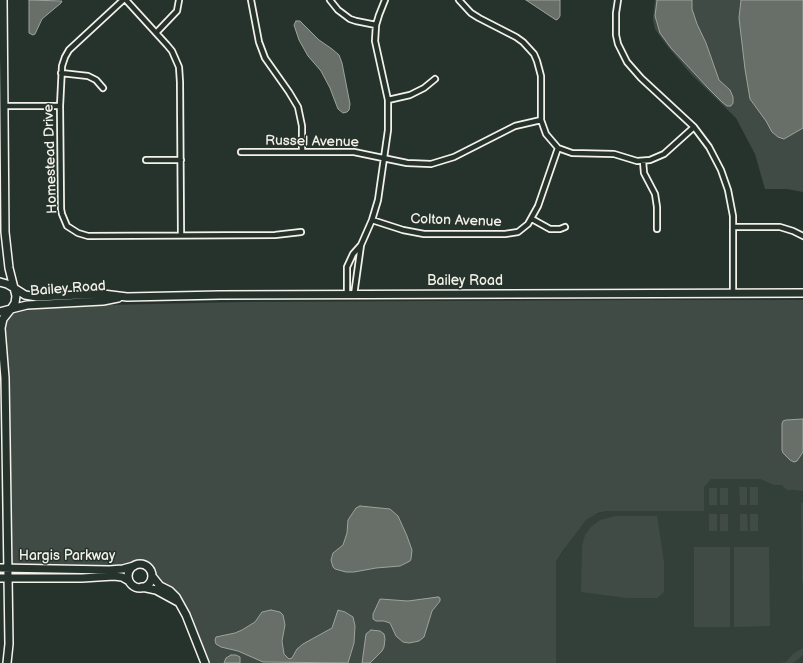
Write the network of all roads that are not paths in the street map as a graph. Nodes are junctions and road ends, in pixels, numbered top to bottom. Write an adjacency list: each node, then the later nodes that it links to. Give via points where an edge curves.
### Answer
1 (3, 0): 15 (main road)
2 (124, 0): 10 (street); 11 (street, Homestead Drive, via 69,50)
3 (180, 0): 10 (street, via 177,11)
4 (251, 0): 21 (street, via 259,42 265,58 298,107 302,126)
5 (330, 0): 9 (street, via 350,19)
6 (385, 0): 9 (street)
7 (459, 0): 17 (street, via 471,13 516,37 534,54 541,76)
8 (618, 0): 18 (street, via 616,35 627,62)
9 (376, 25): 14 (street, via 376,48)
10 (156, 32): 24 (street, via 172,51 179,67)
11 (61, 73): 13 (street, via 88,76); 16 (street, Homestead Drive)
12 (435, 79): 14 (street, via 410,95)
13 (103, 88)
14 (388, 100): 22 (street, via 388,130)
15 (4, 106): 16 (street); 36 (main road, via 5,232)
16 (60, 106): 32 (street, Homestead Drive, via 61,209 67,226 88,236)
17 (541, 120): 19 (street, via 546,134); 22 (street, Russel Avenue, via 523,123 454,157 438,162 414,164)
18 (694, 127): 25 (street, via 660,157); 29 (street, via 709,147 721,170 731,202)
19 (558, 148): 25 (street, via 572,153 614,154); 26 (street, Colton Avenue)
20 (241, 152): 21 (street, Russel Avenue)
21 (302, 152): 22 (street, Russel Avenue, via 354,152)
22 (384, 158): 27 (street, via 378,200)
23 (146, 160): 24 (street)
24 (180, 160): 32 (street)
25 (643, 161): 30 (street, via 644,173 655,194)
26 (532, 218): 27 (street, Colton Avenue, via 523,228 511,234 424,234); 28 (street, via 550,229)
27 (372, 220): 34 (street)
28 (565, 227)
29 (733, 227): 33 (street, via 780,226); 37 (street)
30 (657, 229)
31 (301, 232): 32 (street, Homestead Drive, via 275,235)
32 (181, 235)
33 (803, 236)
34 (362, 245): 39 (street); 39 (street, via 353,254 347,268)
35 (0, 282): 36 (main road, Bailey Road)
36 (14, 288): 40 (main road, Bailey Road, via 31,296 103,294); 41 (main road, via 15,300)
37 (733, 293): 38 (main road, Bailey Road); 39 (main road, Bailey Road)
38 (803, 293)
39 (351, 295): 40 (main road, Bailey Road)
40 (127, 297): 41 (main road, Bailey Road, via 27,305)
41 (11, 309): 42 (main road, Bailey Road); 45 (main road, via 3,319 1,328 5,396)
42 (0, 312)
43 (134, 566): 45 (main road, Hargis Parkway, via 110,570); 46 (main road, via 145,566); 49 (main road, via 129,571)
44 (0, 568): 45 (main road, Hargis Parkway)
45 (8, 569): 48 (main road)
46 (152, 576): 50 (main road, via 150,582); 51 (main road, via 160,586 176,597)
47 (0, 578): 48 (main road, Hargis Parkway)
48 (8, 578): 49 (main road, Hargis Parkway, via 114,576); 52 (main road)
49 (129, 581): 50 (main road, via 134,586)
50 (142, 588): 51 (main road, via 156,590)
51 (178, 602): 53 (main road, via 186,615)
52 (7, 663)
53 (205, 663)

